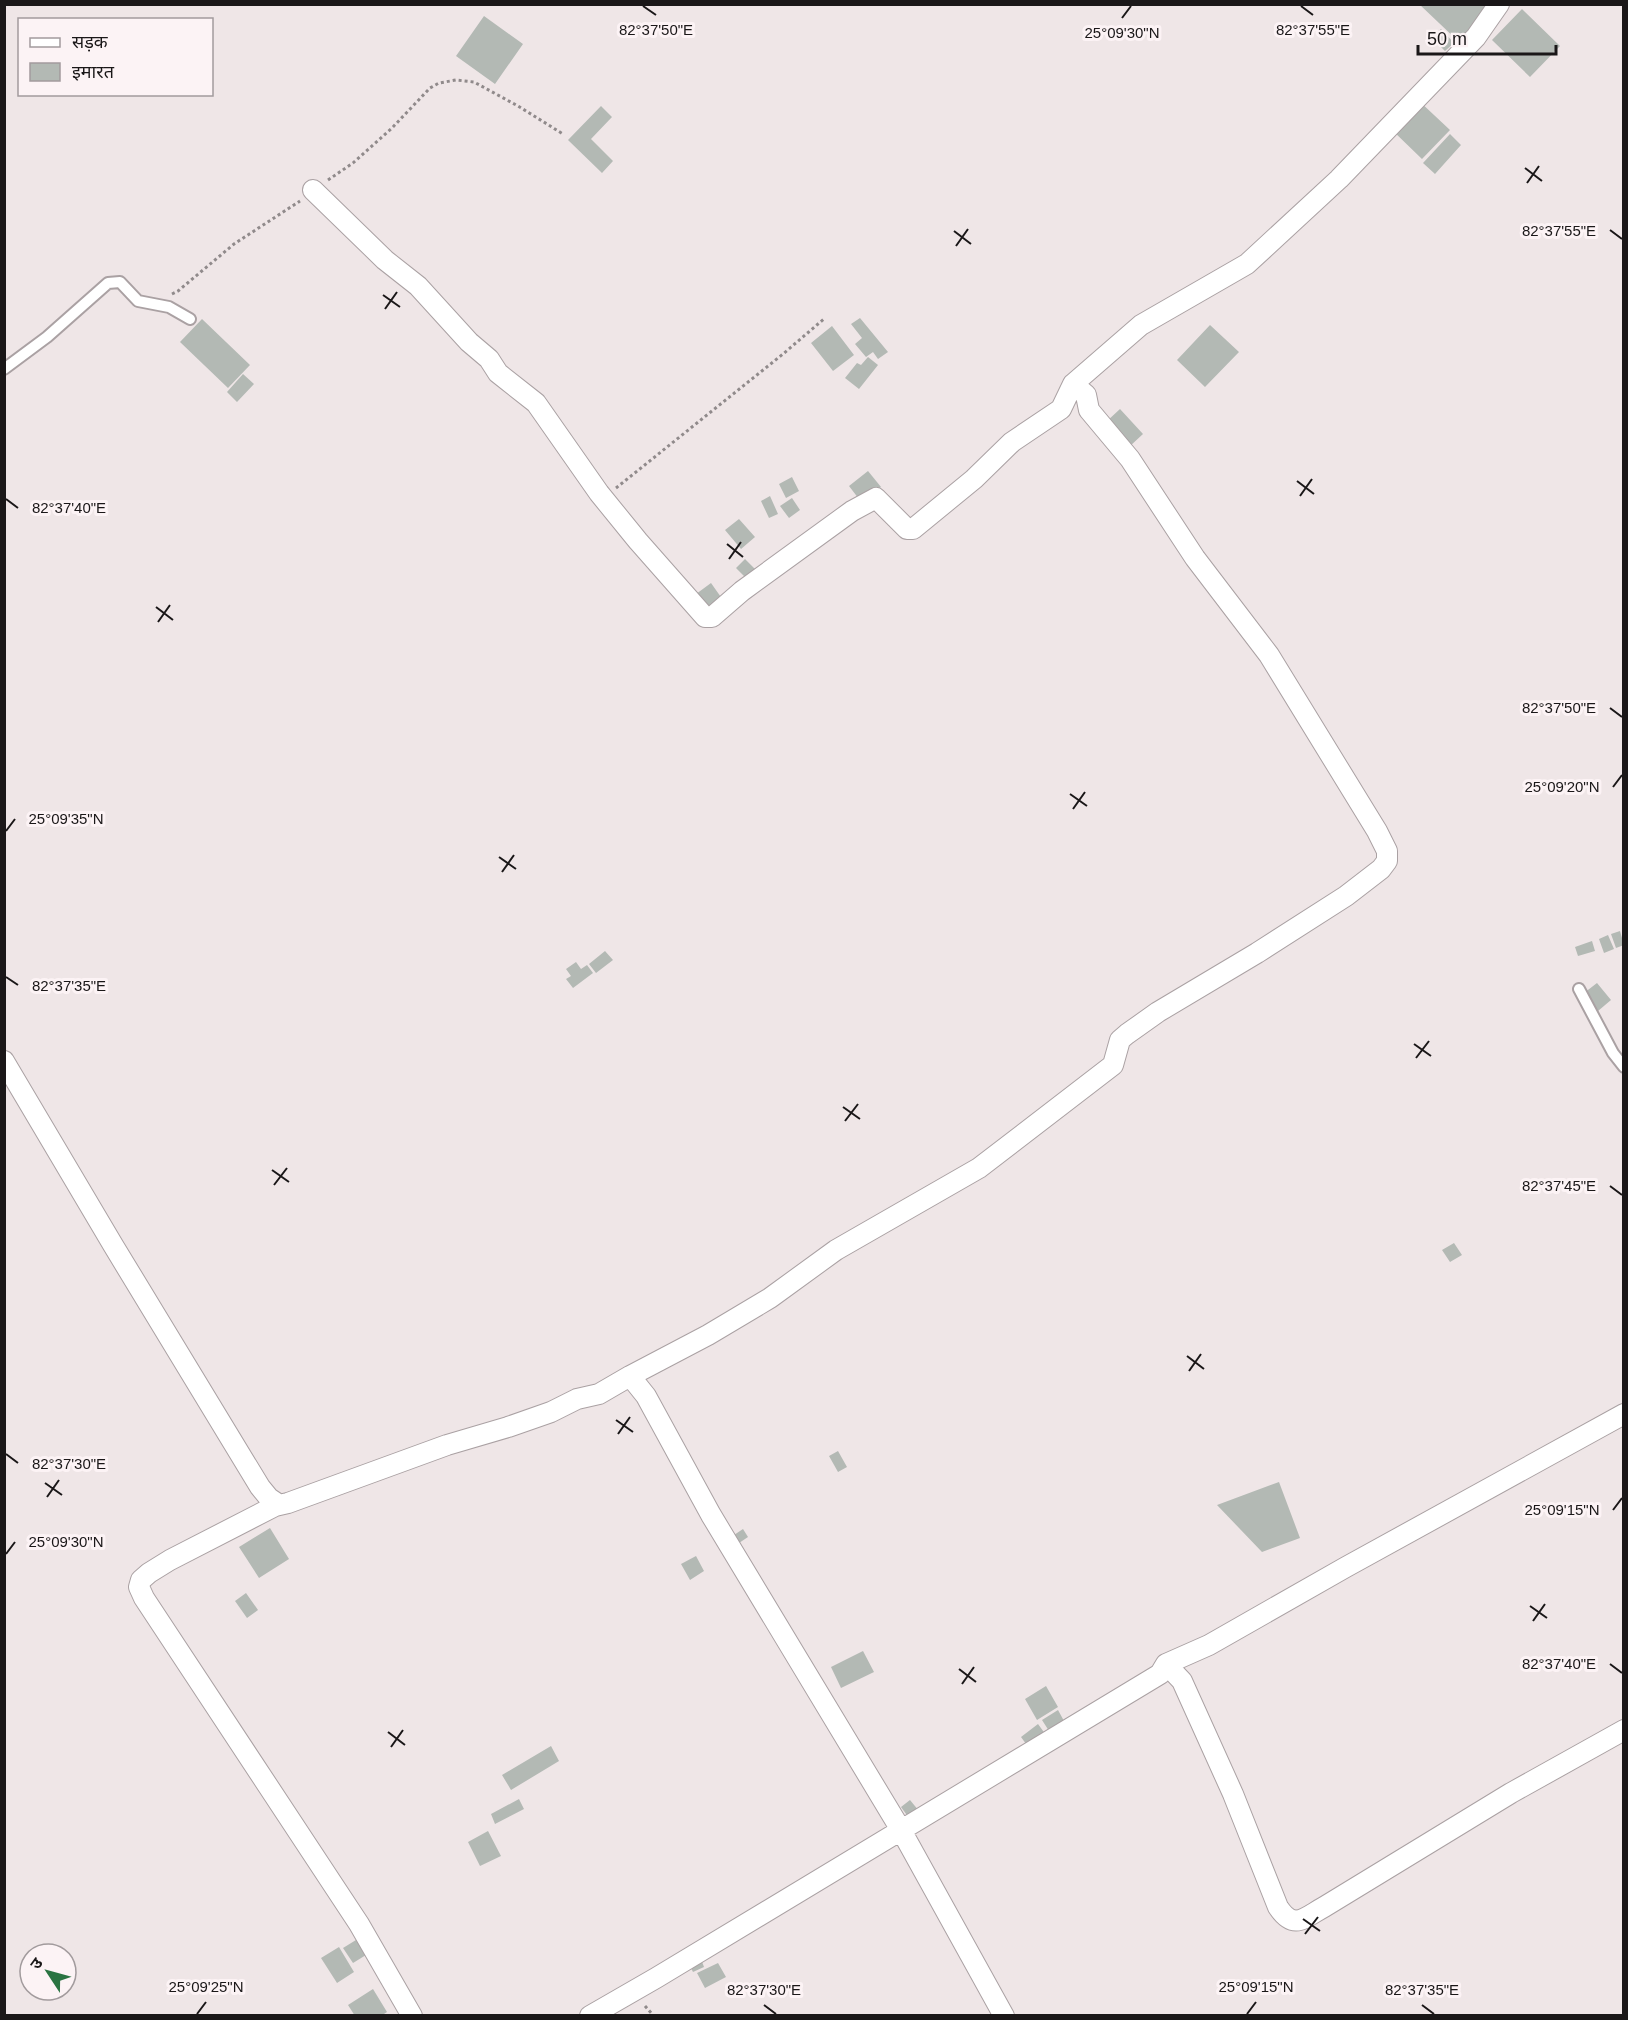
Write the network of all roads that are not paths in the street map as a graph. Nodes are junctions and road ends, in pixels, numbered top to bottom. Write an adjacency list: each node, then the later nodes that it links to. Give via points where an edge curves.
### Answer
1 (1499, 4): 5 (street, via 1476,37 1339,179 1255,257 1141,325)
2 (313, 190): 5 (street, via 385,260 418,285 498,373 536,403 603,498 705,617 712,617 852,511 876,498 907,529 914,529 1012,442 1061,409)
3 (190, 319): 4 (lane, via 169,307 138,301 120,282 108,283)
4 (4, 369)
5 (1073, 384): 9 (street, via 1086,395 1089,410 1130,459 1195,558 1269,655 1377,831 1387,851 1387,861 1346,896 1158,1012 1120,1040 1113,1065 979,1168 836,1250 770,1298 708,1335)
6 (1580, 989): 8 (lane)
7 (4, 1061): 11 (street)
8 (1623, 1067)
9 (630, 1376): 11 (street, via 599,1394 550,1412); 14 (street, via 646,1396 711,1515)
10 (1623, 1414): 12 (street, via 1209,1645)
11 (275, 1506): 15 (street, via 148,1573 139,1587 359,1924)
12 (1166, 1664): 13 (street, via 1182,1682 1278,1907 1291,1921 1299,1921 1324,1907); 14 (street, via 1160,1674)
13 (1623, 1730)
14 (901, 1830): 16 (street); 17 (street)
15 (412, 2016)
16 (590, 2016)
17 (1004, 2016)

